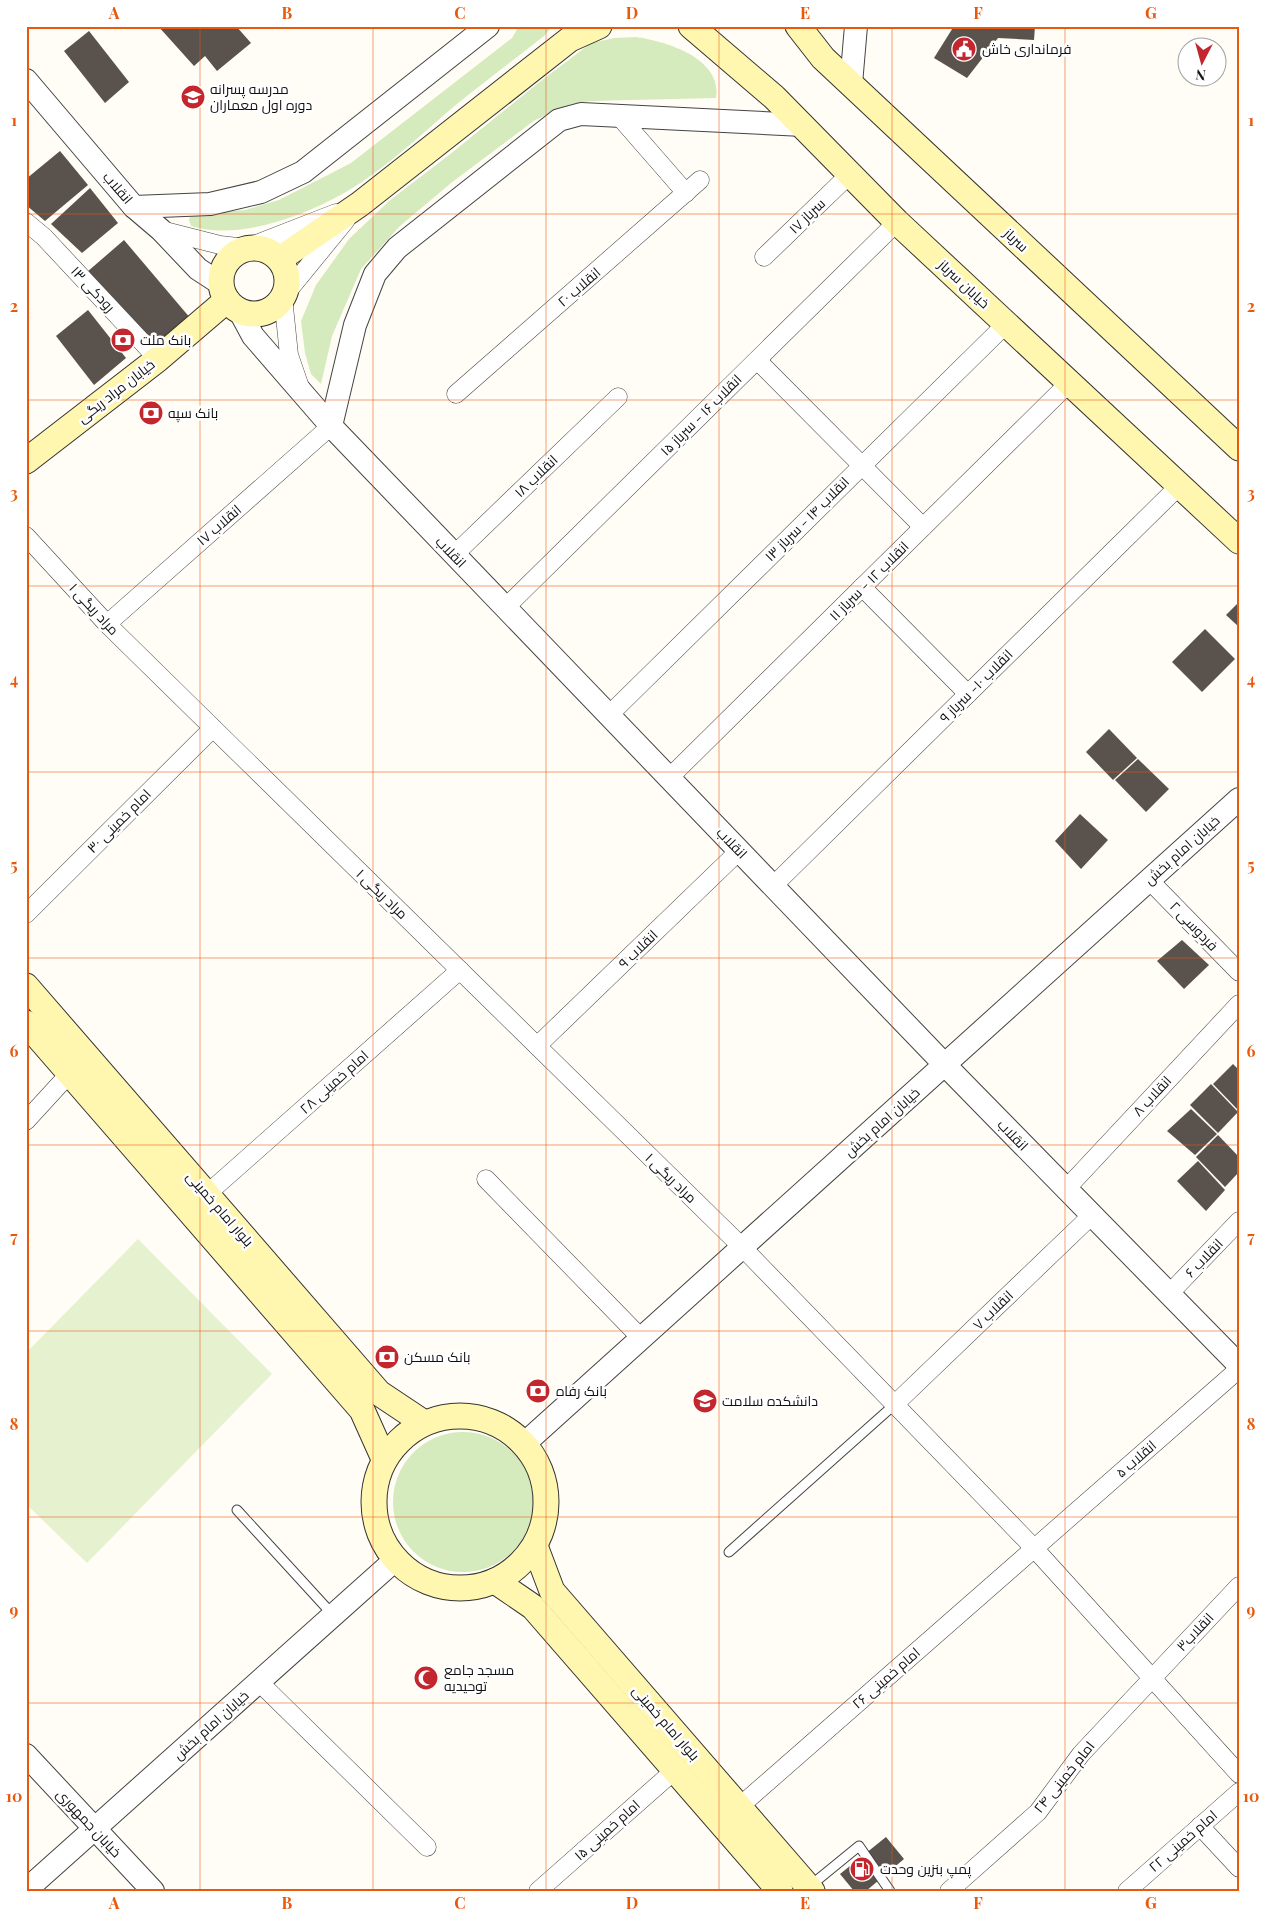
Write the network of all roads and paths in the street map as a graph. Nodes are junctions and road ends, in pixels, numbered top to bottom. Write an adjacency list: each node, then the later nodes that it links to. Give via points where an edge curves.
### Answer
1 (488, 26): 15 (street, via 302,172 261,192 210,204)
2 (599, 26): 6 (main road)
3 (691, 26): 10 (main road, خیابان سرباز)
4 (798, 26): 8 (main road, سرباز, via 823,58)
5 (856, 26): 8 (street)
6 (574, 32): 14 (main road)
7 (26, 80): 15 (street, انقلاب)
8 (851, 84): 32 (main road, سرباز)
9 (618, 115): 10 (street); 13 (street); 31 (street, via 581,114 559,120 397,248 375,274 355,325)
10 (803, 126): 11 (main road, خیابان سرباز)
11 (850, 174): 17 (main road, خیابان سرباز); 20 (street, سرباز ۱۷)
12 (700, 180): 13 (street, انقلاب ۲۰)
13 (686, 193): 29 (street, انقلاب ۲۰)
14 (360, 204): 19 (street); 21 (main road); 22 (street)
15 (134, 207): 18 (street, انقلاب)
16 (26, 222): 25 (street, رودکی ۱۳, via 44,237)
17 (898, 222): 24 (main road, خیابان سرباز); 26 (street, انقلاب ۱۶ - سرباز ۱۵)
18 (161, 230): 19 (street); 23 (street, انقلاب)
19 (246, 248): 21 (main road, via 264,249); 23 (main road, via 237,252 224,266)
20 (764, 257)
21 (280, 259): 22 (main road, via 288,278)
22 (283, 297): 23 (main road, via 277,305 259,314 248,313); 28 (street, via 289,355)
23 (229, 298): 25 (main road, خیابان مراد ریگی); 28 (street, انقلاب, via 253,336)
24 (1006, 324): 27 (main road, خیابان سرباز); 34 (street, انقلاب ۱۴ - سرباز ۱۳)
25 (158, 359): 33 (main road, خیابان مراد ریگی)
26 (757, 360): 34 (street); 41 (street, انقلاب ۱۶ - سرباز ۱۵)
27 (1069, 384): 35 (main road, خیابان سرباز); 36 (street, انقلاب ۱۲ - سرباز ۱۱)
28 (302, 392): 31 (street, انقلاب)
29 (456, 394)
30 (618, 397): 39 (street, انقلاب ۱۸)
31 (331, 426): 39 (street, انقلاب); 42 (street, انقلاب ۱۷)
32 (1239, 448)
33 (26, 461)
34 (862, 466): 36 (street); 44 (street, انقلاب ۱۴ - سرباز ۱۳)
35 (1179, 486): 38 (main road, خیابان سرباز); 43 (street, انقلاب ۱۰- سرباز ۹)
36 (923, 527): 40 (street, انقلاب ۱۲ - سرباز ۱۱)
37 (26, 536): 42 (street, مراد ریگی ۱)
38 (1239, 541)
39 (454, 555): 41 (street, انقلاب)
40 (862, 587): 43 (street); 46 (street, انقلاب ۱۲ - سرباز ۱۱)
41 (506, 608): 44 (street, انقلاب)
42 (107, 624): 45 (street, مراد ریگی ۱)
43 (968, 694): 50 (street, انقلاب ۱۰- سرباز ۹)
44 (608, 715): 46 (street, انقلاب)
45 (212, 728): 51 (street, امام خمینی ۳۰); 52 (street, مراد ریگی ۱)
46 (669, 778): 48 (street, انقلاب)
47 (1239, 799): 49 (street, خیابان امام بخش)
48 (739, 851): 50 (street, انقلاب); 57 (street, انقلاب ۹)
49 (1149, 880): 53 (street, فردوسی ۲); 58 (street, خیابان امام بخش)
50 (773, 886): 58 (street, انقلاب)
51 (26, 914)
52 (460, 970): 57 (street, مراد ریگی ۱); 63 (street, امام خمینی ۲۸)
53 (1239, 972)
54 (26, 986): 63 (main road, بلوار امام خمینی)
55 (1239, 1004): 62 (street, انقلاب ۸)
56 (26, 1023): 59 (main road, بلوار امام خمینی)
57 (537, 1046): 66 (street, مراد ریگی ۱)
58 (945, 1065): 62 (street, انقلاب); 66 (street, خیابان امام بخش)
59 (70, 1073): 60 (street); 73 (main road, بلوار امام خمینی, via 362,1410)
60 (26, 1121)
61 (486, 1179): 68 (street)
62 (1066, 1189): 64 (street, انقلاب)
63 (207, 1194): 71 (main road, بلوار امام خمینی, via 380,1393)
64 (1092, 1215): 67 (street, انقلاب); 70 (street, انقلاب ۷)
65 (1239, 1221): 67 (street, انقلاب ۶)
66 (742, 1247): 68 (street, خیابان امام بخش); 70 (street, مراد ریگی ۱)
67 (1169, 1294): 69 (street, انقلاب)
68 (641, 1338): 72 (street, خیابان امام بخش)
69 (1237, 1360): 76 (street, انقلاب ۵)
70 (894, 1405): 76 (street, مراد ریگی ۱); 77 (lane)
71 (424, 1423): 72 (main road, via 450,1416 478,1417 503,1427); 73 (main road, via 401,1437)
72 (524, 1444): 75 (main road, via 539,1467 546,1493 545,1520)
73 (384, 1459): 78 (main road, via 374,1484 373,1511 380,1537)
74 (237, 1510): 81 (lane)
75 (535, 1546): 79 (main road, via 518,1567); 88 (main road, بلوار امام خمینی, via 552,1591)
76 (1034, 1548): 82 (street, مراد ریگی ۱); 88 (street, امام خمینی ۲۶)
77 (729, 1552)
78 (395, 1560): 79 (main road, via 416,1577 442,1587 469,1588); 81 (street, خیابان امام بخش)
79 (495, 1581): 85 (main road, بلوار امام خمینی, via 533,1607)
80 (1239, 1586): 82 (street, انقلاب۳)
81 (334, 1615): 83 (street, خیابان امام بخش)
82 (1152, 1678): 86 (street, مراد ریگی ۱); 99 (street, امام خمینی ۲۴, via 1081,1754 1038,1812)
83 (259, 1682): 90 (street, خیابان امام بخش); 91 (street)
84 (26, 1755): 90 (street, خیابان جمهوری)
85 (675, 1770): 96 (street, امام خمینی ۱۵); 97 (main road, بلوار امام خمینی)
86 (1239, 1774)
87 (1239, 1792): 89 (street, امام خمینی ۲۲)
88 (739, 1807): 93 (main road, بلوار امام خمینی)
89 (1200, 1826): 92 (street); 100 (street, امام خمینی ۲۲)
90 (94, 1829): 94 (street, خیابان امام بخش); 95 (street, خیابان جمهوری)
91 (427, 1847)
92 (1239, 1868)
93 (811, 1889): 98 (lane, via 859,1846)
94 (26, 1890)
95 (152, 1891)
96 (538, 1891)
97 (780, 1891)
98 (890, 1891)
99 (949, 1891)
100 (1127, 1891)

